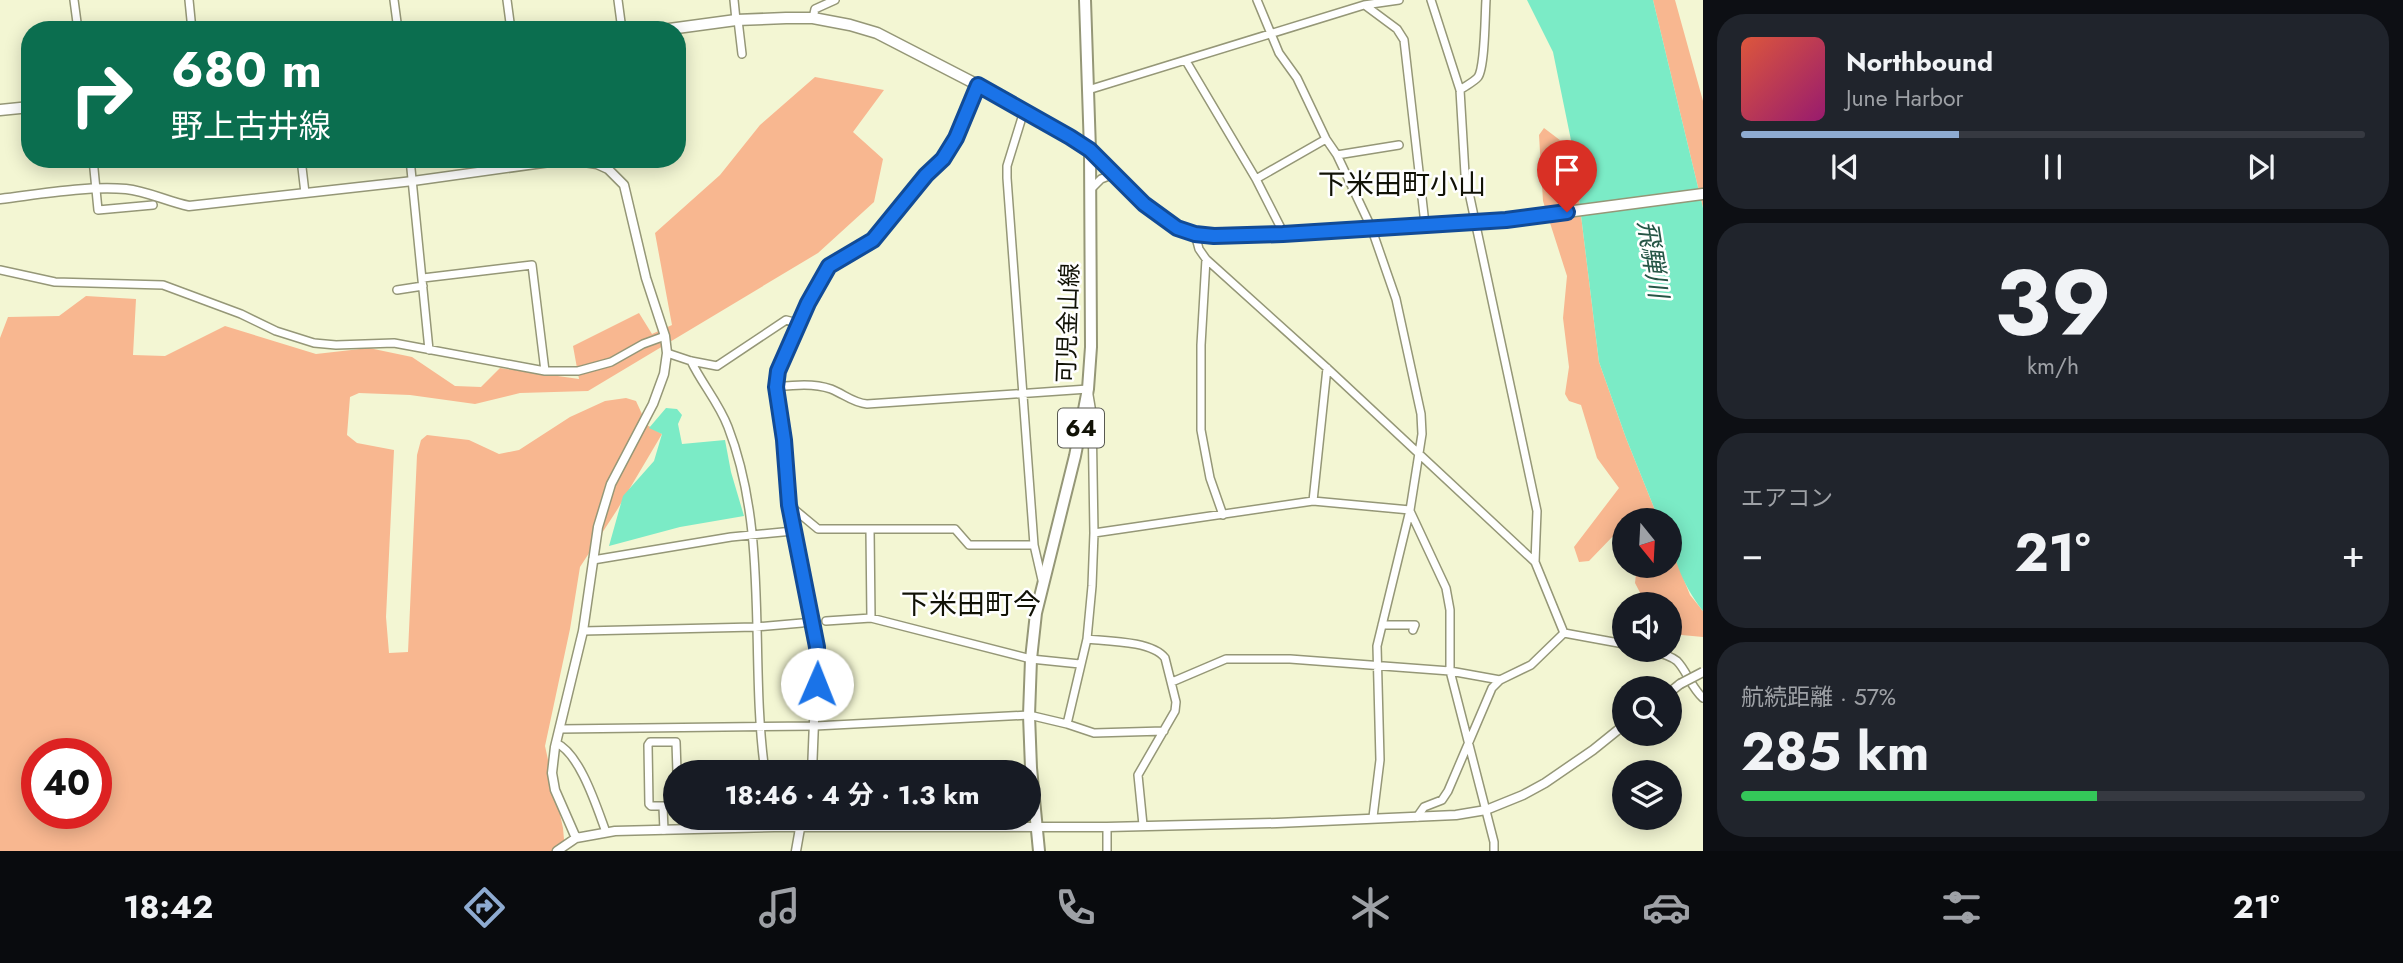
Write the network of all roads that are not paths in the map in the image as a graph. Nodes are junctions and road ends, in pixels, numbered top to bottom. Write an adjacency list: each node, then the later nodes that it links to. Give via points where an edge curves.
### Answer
1 (74, 0): 16 (street)
2 (189, 0): 17 (street)
3 (394, 0): 18 (street)
4 (507, 0): 19 (street)
5 (618, 0): 20 (street)
6 (734, 0): 15 (street)
7 (835, 0): 14 (street, via 815,9)
8 (1085, 0): 26 (main road, 可児金山線 / 64)
9 (1257, 0): 22 (street)
10 (1399, 0): 13 (street)
11 (1431, 0): 27 (street)
12 (1486, 0): 27 (street, via 1481,68)
13 (1363, 2): 22 (street); 50 (street, via 1404,40)
14 (813, 18): 15 (main road); 25 (main road, via 877,33)
15 (737, 20): 21 (main road); 23 (street)
16 (77, 21)
17 (191, 21)
18 (397, 21)
19 (510, 21)
20 (621, 21)
21 (686, 27)
22 (1270, 34): 24 (street); 31 (street)
23 (742, 54)
24 (1186, 61): 26 (street); 41 (street)
25 (978, 85): 30 (main road); 58 (street, via 943,159 873,240 829,266)
26 (1088, 90): 33 (main road, 可児金山線 / 64)
27 (1460, 90): 49 (street, via 1463,158)
28 (21, 108): 29 (main road)
29 (0, 110)
30 (1024, 111): 33 (main road); 67 (street, via 1007,166)
31 (1326, 139): 34 (street); 41 (street)
32 (1399, 145): 34 (street)
33 (1090, 150): 40 (main road); 44 (main road, 可児金山線 / 64)
34 (1337, 155): 51 (street)
35 (94, 168): 43 (street)
36 (302, 168): 45 (street)
37 (411, 168): 42 (street)
38 (507, 168): 42 (street)
39 (606, 168): 59 (street, via 624,185)
40 (1114, 174): 44 (street); 52 (main road, via 1144,204 1177,228)
41 (1256, 179): 53 (street)
42 (413, 181): 45 (street); 56 (street)
43 (97, 188): 45 (street, via 129,189 189,206); 47 (street); 48 (street, via 98,210)
44 (1090, 190): 66 (main road, 可児金山線 / 64)
45 (305, 193)
46 (1703, 194): 49 (main road, via 1506,220)
47 (0, 199)
48 (153, 205)
49 (1474, 220): 50 (main road); 79 (street, via 1537,511)
50 (1425, 224): 51 (main road)
51 (1371, 227): 53 (main road); 68 (street, via 1396,299 1410,361 1421,414)
52 (1195, 234): 53 (main road); 54 (street)
53 (1283, 234)
54 (1206, 259): 63 (street); 72 (street, via 1201,430)
55 (0, 270): 60 (street, via 55,282 163,285 314,342 394,343)
56 (423, 282): 57 (street); 60 (street); 64 (street, via 532,265)
57 (397, 290)
58 (800, 319): 62 (street, via 786,320 717,366); 65 (street)
59 (665, 336): 61 (street); 64 (street, via 611,362 579,371)
60 (429, 349): 64 (street)
61 (667, 353): 62 (street); 78 (street, via 653,404 611,484 597,527)
62 (691, 361): 76 (street, via 728,427)
63 (1327, 368): 68 (street); 69 (street)
64 (545, 371)
65 (776, 387): 67 (street, via 821,386 867,404); 70 (street)
66 (1088, 389): 67 (street); 75 (street); 80 (main road, 可児金山線 / 64)
67 (1024, 392): 77 (street)
68 (1419, 455): 71 (street); 79 (street)
69 (1313, 501): 71 (street); 72 (street)
70 (789, 505): 73 (street, via 818,529); 74 (street)
71 (1410, 510): 84 (street); 95 (street, via 1446,588)
72 (1223, 515): 75 (street)
73 (870, 530): 77 (street, via 955,529 969,545); 81 (street)
74 (793, 531): 76 (street); 104 (street, via 817,647)
75 (1094, 533): 89 (street)
76 (753, 535): 78 (street); 85 (street)
77 (1034, 545): 80 (street)
78 (593, 559): 87 (street)
79 (1535, 562): 88 (street)
80 (1043, 588): 91 (main road, 可児金山線 / 64)
81 (871, 618): 82 (street); 91 (street)
82 (826, 621)
83 (802, 623): 85 (street)
84 (1382, 625): 86 (street, via 1415,625); 94 (street)
85 (755, 627): 87 (street); 103 (street)
86 (1413, 630)
87 (583, 631): 105 (street)
88 (1564, 633): 90 (street); 97 (street, via 1531,665)
89 (1087, 639): 93 (street); 98 (street, via 1132,643 1161,652)
90 (1612, 643)
91 (1031, 659): 93 (street); 101 (main road, 可児金山線 / 64)
92 (1678, 662): 100 (street)
93 (1080, 664): 102 (street)
94 (1377, 666): 95 (street); 98 (street, via 1226,659); 116 (street, via 1380,760)
95 (1450, 671): 97 (street); 108 (street)
96 (1703, 671): 99 (street, bridge)
97 (1500, 680): 108 (street)
98 (1172, 682): 106 (street, via 1175,711)
99 (1682, 683)
100 (1703, 698)
101 (1029, 715): 102 (street); 104 (street); 113 (main road, 可児金山線 / 64)
102 (1067, 724): 106 (street, via 1094,733)
103 (760, 726): 104 (street); 105 (street); 111 (street)
104 (815, 726): 112 (street)
105 (560, 729): 109 (street)
106 (1164, 731): 118 (street, via 1138,775)
107 (1612, 734): 115 (street, via 1545,783)
108 (1469, 739): 115 (street); 117 (street, via 1448,791)
109 (556, 743): 124 (street, via 565,747 589,789); 125 (street, via 555,790)
110 (677, 760): 114 (street, via 676,742 648,745 649,804)
111 (764, 760)
112 (813, 760)
113 (1032, 760)
114 (663, 807)
115 (1486, 810): 117 (street); 130 (street)
116 (1373, 817): 117 (street); 118 (street)
117 (1417, 817)
118 (1143, 825): 119 (street)
119 (1107, 827): 120 (street); 129 (street)
120 (1041, 828)
121 (664, 830): 124 (street)
122 (800, 830): 127 (street)
123 (1037, 830): 128 (main road, 可児金山線 / 64)
124 (606, 832): 125 (street)
125 (576, 838): 126 (street)
126 (557, 851)
127 (796, 851)
128 (1039, 851)
129 (1107, 851)
130 (1494, 851)

